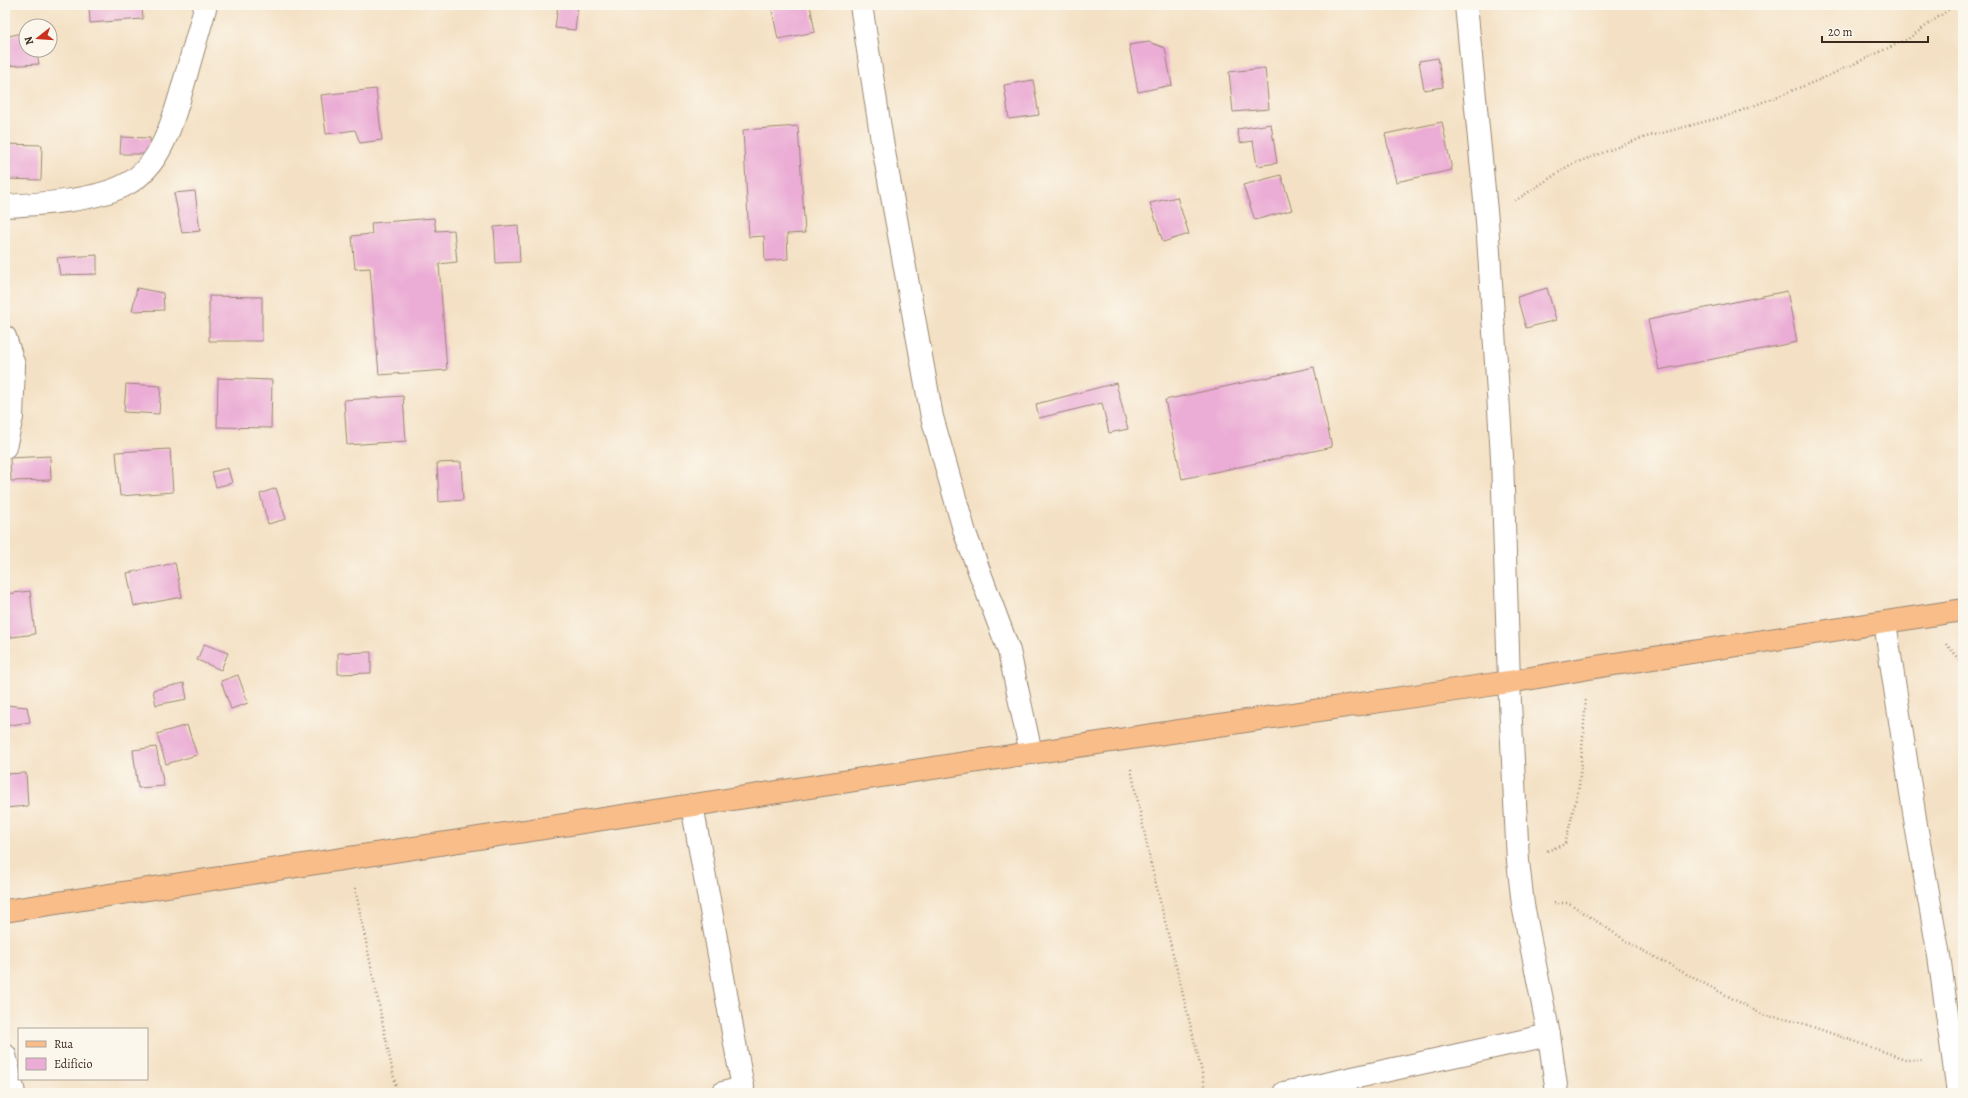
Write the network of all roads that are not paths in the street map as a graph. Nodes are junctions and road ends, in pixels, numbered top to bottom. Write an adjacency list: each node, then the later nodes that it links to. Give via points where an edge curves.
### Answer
1 (206, 5): 4 (street, via 172,124 162,145 140,176 108,192 35,205)
2 (862, 5): 10 (street, via 882,142 932,417 965,533 1009,651)
3 (1466, 5): 9 (street, via 1487,220 1502,457)
4 (5, 206)
5 (5, 337): 6 (street, via 14,365 12,417)
6 (5, 446)
7 (1963, 610): 8 (main road)
8 (1885, 622): 9 (main road); 19 (street, via 1939,956)
9 (1510, 682): 10 (main road); 13 (street, via 1518,862)
10 (1031, 753): 11 (main road)
11 (692, 805): 12 (main road); 15 (street)
12 (5, 910)
13 (1549, 1035): 17 (street); 18 (street)
14 (5, 1055): 16 (street)
15 (736, 1091)
16 (14, 1093)
17 (1284, 1093)
18 (1557, 1093)
19 (1958, 1093)

